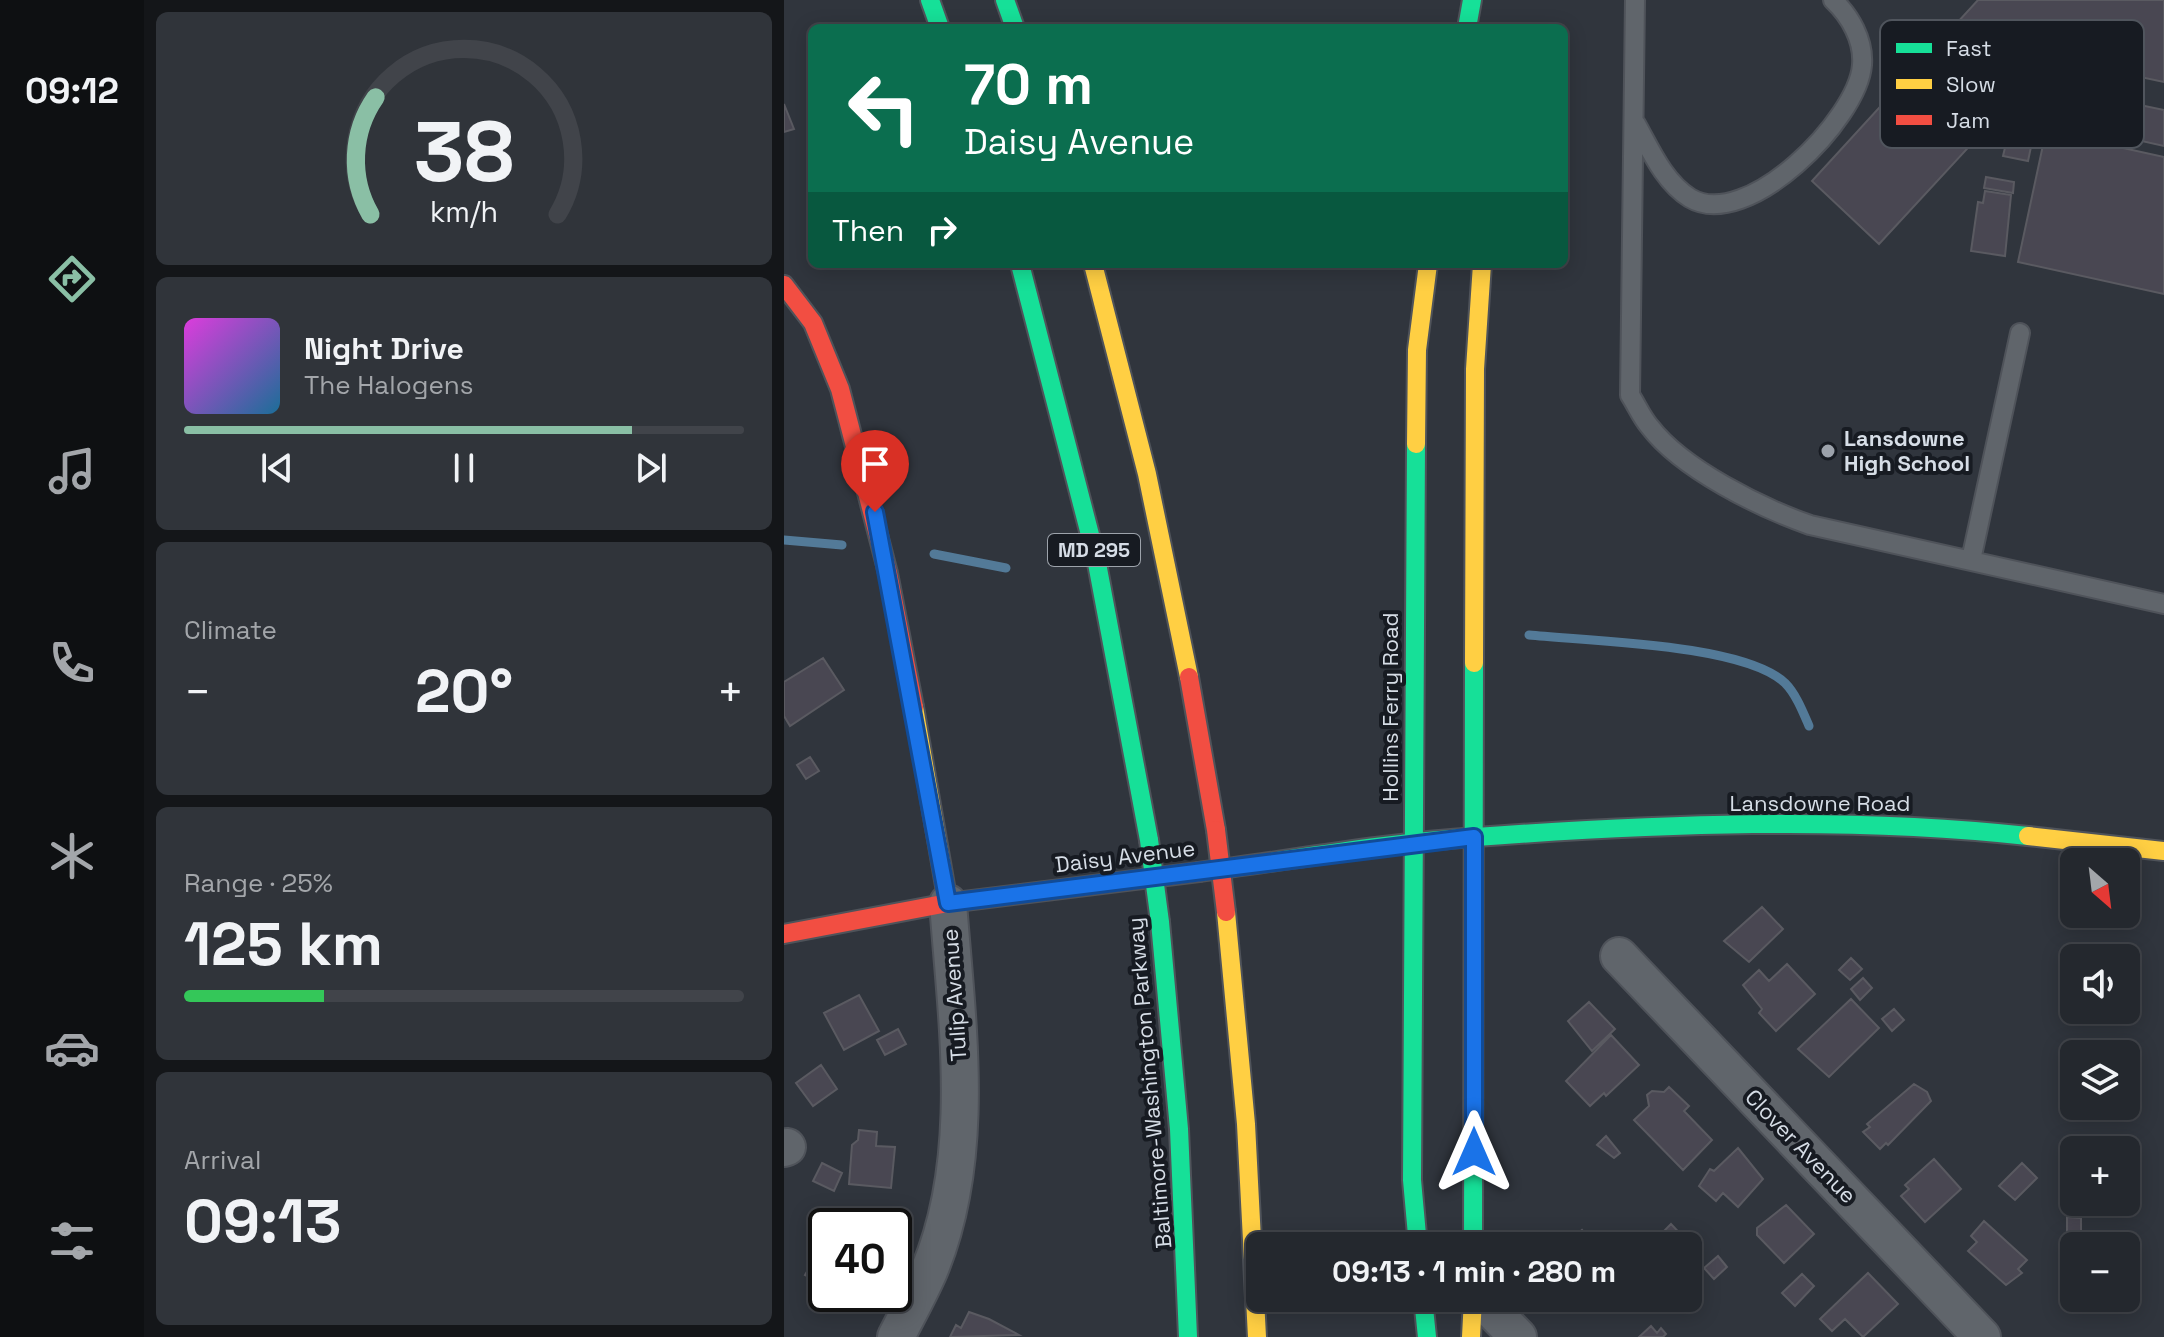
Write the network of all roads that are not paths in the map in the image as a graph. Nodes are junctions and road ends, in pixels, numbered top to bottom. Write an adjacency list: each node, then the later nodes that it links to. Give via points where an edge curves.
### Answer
1 (930, 0): 7 (main road)
2 (1005, 0): 8 (main road)
3 (1472, 0): 9 (main road)
4 (1480, 0): 10 (main road)
5 (1635, 0): 11 (lane)
6 (1833, 0): 11 (lane, via 1855,29 1862,51 1854,93 1813,146 1764,189 1728,205 1693,200 1664,172)
7 (939, 24)
8 (1014, 24)
9 (1468, 24)
10 (1481, 24)
11 (1634, 122): 18 (lane, via 1630,395 1651,429 1763,509 1810,525)
12 (1021, 268): 32 (main road, Baltimore-Washington Parkway / MD 295, bridge, via 1096,558 1149,840 1185,1209)
13 (1094, 268): 33 (main road, MD 295, bridge, via 1163,538 1216,830 1244,1079)
14 (1427, 268): 21 (main road, Hollins Ferry Road, via 1417,350)
15 (1482, 268): 20 (main road, via 1475,369)
16 (784, 285): 23 (main road, Tulip Avenue, via 805,308 834,369 875,512)
17 (2020, 333): 18 (lane)
18 (1971, 560): 19 (lane)
19 (2164, 604)
20 (1474, 837): 21 (main road, Daisy Avenue); 22 (main road, Lansdowne Road, via 1769,825 1947,827); 27 (main road)
21 (1414, 843): 23 (main road, Daisy Avenue); 26 (main road, Hollins Ferry Road, via 1412,1180)
22 (2164, 851)
23 (948, 903): 24 (main road, Daisy Avenue); 31 (street, Tulip Avenue, via 959,1052 958,1135 948,1206 930,1270)
24 (784, 934)
25 (1619, 956): 37 (street, Clover Avenue)
26 (1417, 1232)
27 (1473, 1232)
28 (1424, 1312): 34 (main road)
29 (1472, 1312): 35 (main road)
30 (1494, 1312): 36 (street)
31 (896, 1337)
32 (1188, 1337)
33 (1257, 1337)
34 (1427, 1337)
35 (1471, 1337)
36 (1518, 1337)
37 (1982, 1337)

